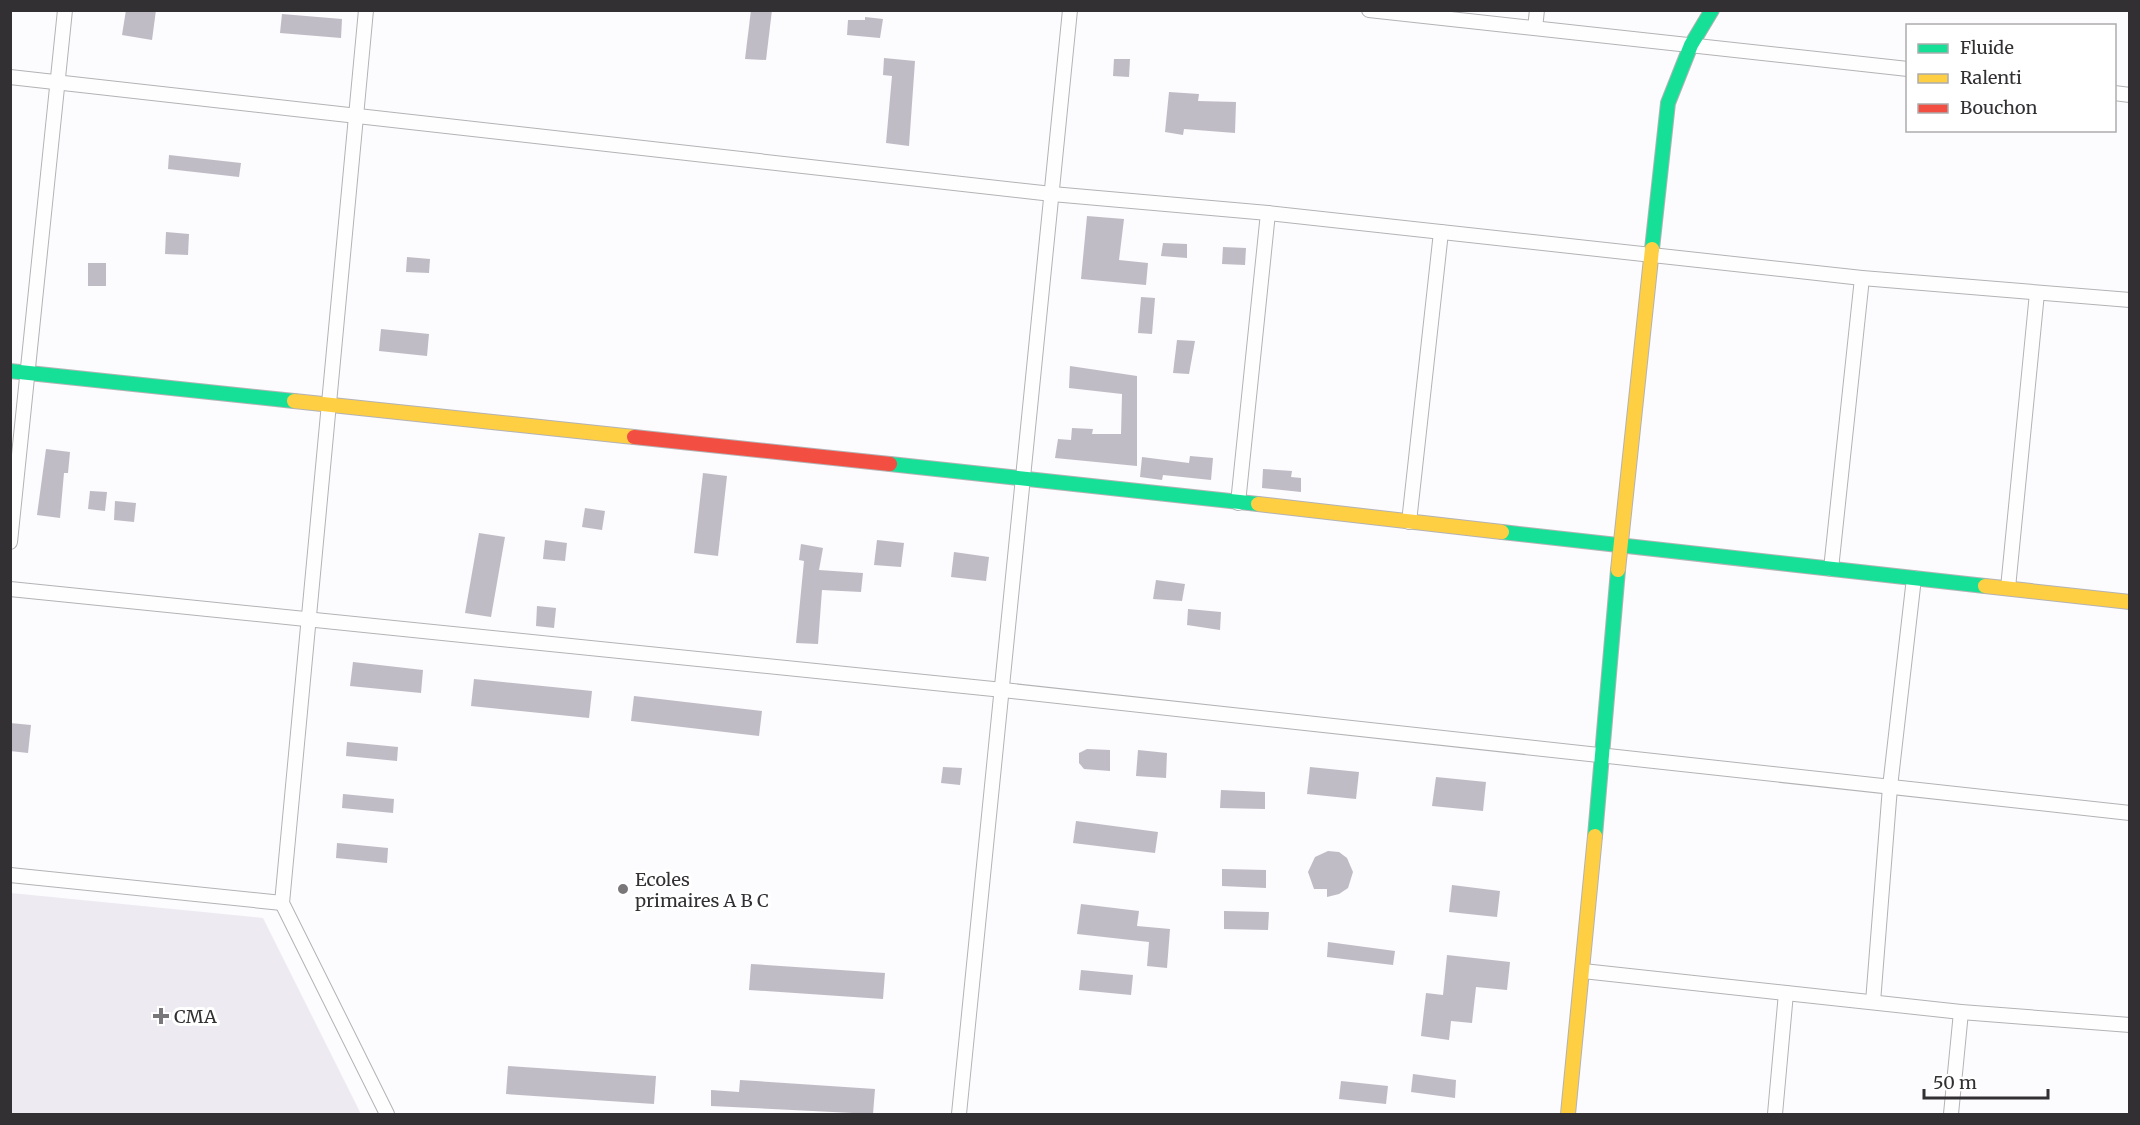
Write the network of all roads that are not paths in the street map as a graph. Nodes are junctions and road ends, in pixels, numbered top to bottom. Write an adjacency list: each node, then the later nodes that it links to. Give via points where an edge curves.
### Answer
1 (65, 10): 11 (street)
2 (366, 10): 12 (street)
3 (1070, 10): 13 (street)
4 (1369, 10): 7 (street)
5 (1537, 10): 7 (street)
6 (1712, 10): 8 (street)
7 (1535, 28): 8 (street)
8 (1691, 45): 9 (street); 16 (street, via 1668,103)
9 (1906, 69)
10 (10, 77): 11 (street)
11 (58, 82): 12 (street); 21 (street)
12 (357, 118): 13 (street); 22 (street)
13 (1052, 194): 14 (street); 23 (street)
14 (1268, 213): 15 (street); 24 (street)
15 (1441, 232): 16 (street); 25 (street)
16 (1651, 254): 17 (street); 27 (street)
17 (1862, 278): 18 (street); 28 (street)
18 (2037, 293): 19 (street); 30 (street)
19 (2130, 300)
20 (10, 371): 21 (street)
21 (26, 373): 22 (street); 26 (street)
22 (329, 405): 23 (street); 33 (street)
23 (1024, 478): 24 (street); 34 (street)
24 (1238, 503): 25 (street)
25 (1409, 522): 27 (street)
26 (10, 542)
27 (1620, 546): 28 (street); 35 (street)
28 (1831, 569): 29 (street)
29 (1914, 578): 30 (street); 36 (street)
30 (2007, 588): 32 (street)
31 (10, 589): 33 (street)
32 (2130, 603)
33 (308, 620): 34 (street); 39 (street)
34 (1003, 690): 35 (street); 46 (street)
35 (1603, 756): 36 (street); 40 (street)
36 (1890, 788): 37 (street); 42 (street)
37 (2130, 813)
38 (10, 875): 39 (street)
39 (282, 903): 45 (street)
40 (1583, 972): 41 (street); 47 (street)
41 (1786, 993): 42 (street); 48 (street)
42 (1873, 1002): 43 (street)
43 (1961, 1011): 44 (street); 49 (street)
44 (2130, 1025)
45 (387, 1114)
46 (959, 1114)
47 (1568, 1114)
48 (1775, 1114)
49 (1951, 1114)

